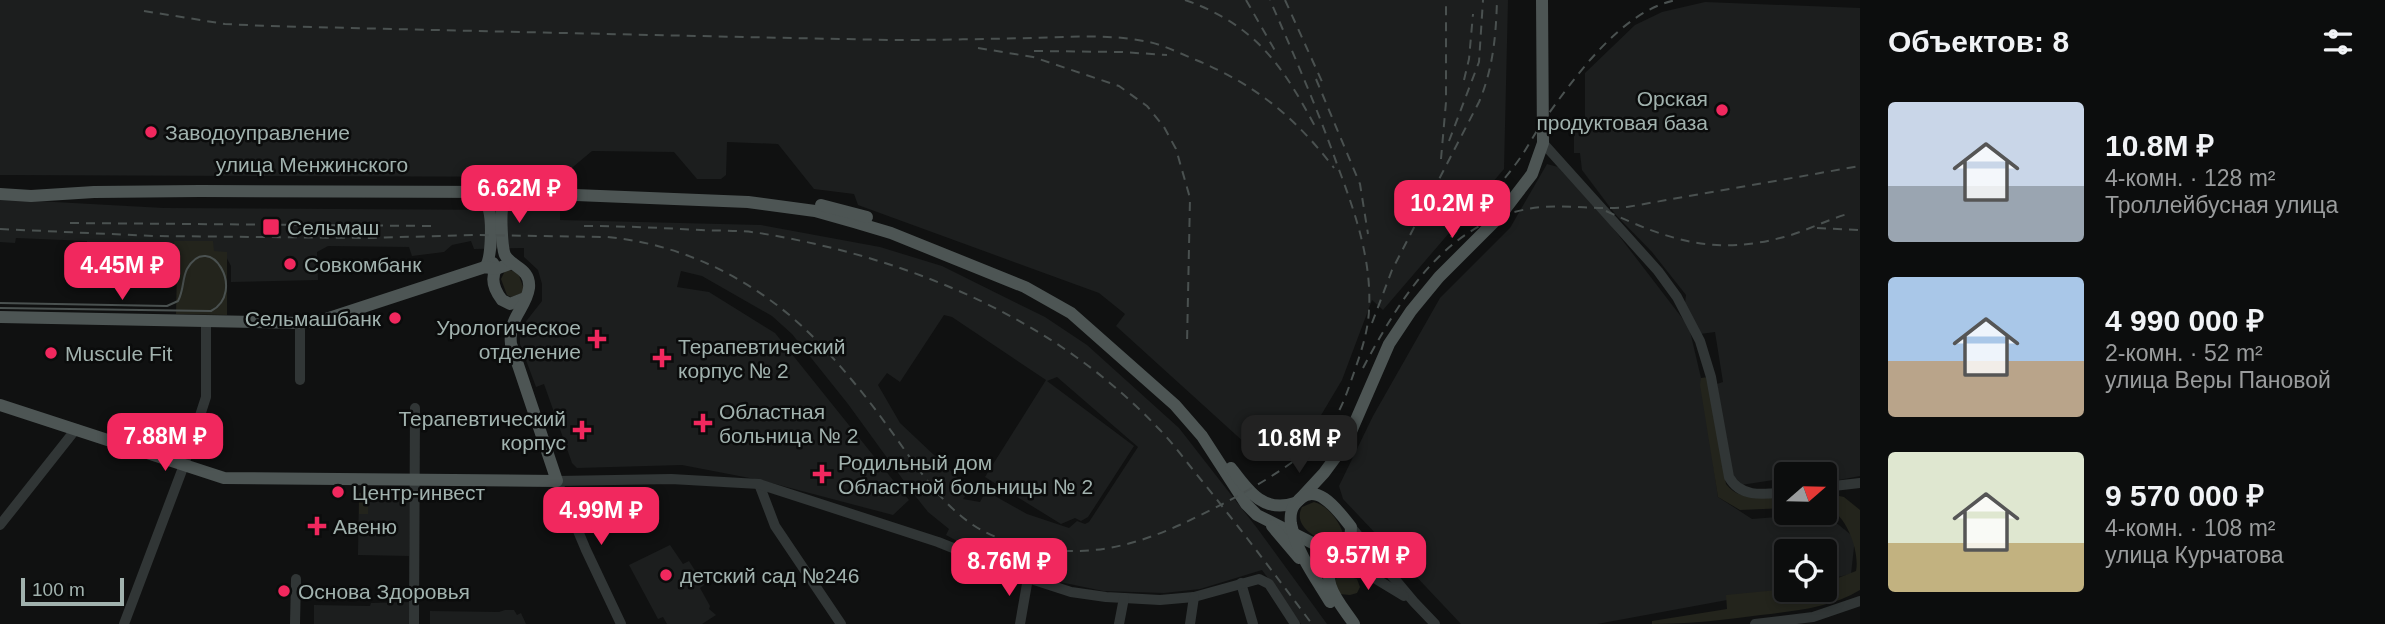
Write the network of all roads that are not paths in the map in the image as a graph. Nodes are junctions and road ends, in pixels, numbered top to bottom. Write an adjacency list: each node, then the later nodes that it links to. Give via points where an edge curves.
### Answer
1 (1542, 0): 2 (main road)
2 (1543, 143): 17 (main road, via 1522,188 1439,277 1389,344 1346,443); 24 (street, via 1677,296 1700,341 1711,377 1734,486 1755,495)
3 (0, 187): 6 (main road, улица Менжинского, via 211,183)
4 (523, 190): 6 (main road); 6 (main road, улица Менжинского); 6 (main road, via 504,198); 7 (main road, via 502,210 503,250); 21 (main road, улица Менжинского, via 748,202 815,211 891,233 998,275 1071,313 1147,378 1202,436)
5 (0, 194): 6 (main road, улица Менжинского, via 200,191)
6 (488, 197): 7 (main road)
7 (498, 264): 8 (main road, via 521,267 529,290); 8 (main road, via 493,282 502,300 510,304); 11 (main road)
8 (525, 298): 19 (main road, via 510,334)
9 (0, 317): 10 (main road)
10 (206, 321): 11 (main road); 16 (street, via 206,397)
11 (300, 323): 12 (street)
12 (300, 380)
13 (0, 405): 15 (main road)
14 (415, 408): 18 (street)
15 (76, 429): 16 (main road); 28 (street)
16 (184, 465): 18 (main road, via 224,478); 40 (street)
17 (1324, 473): 25 (main road); 26 (main road, via 1323,486)
18 (416, 480): 19 (main road); 42 (street)
19 (557, 481): 20 (street, via 671,479); 43 (street)
20 (759, 484): 32 (street, via 938,542); 44 (street, via 775,526)
21 (1237, 484): 25 (main road, via 1266,504); 27 (main road, via 1246,504)
22 (1859, 485): 23 (street)
23 (1838, 486)
24 (1774, 493)
25 (1297, 502): 26 (main road, via 1316,494); 30 (main road, via 1291,511)
26 (1331, 503): 29 (main road)
27 (1269, 523): 30 (main road); 38 (main road)
28 (0, 525)
29 (1351, 527): 31 (main road, via 1350,545); 39 (street)
30 (1295, 534): 31 (main road); 38 (main road, via 1299,550)
31 (1338, 556): 39 (street); 51 (main road, via 1329,583)
32 (1028, 578): 36 (street, via 1071,592); 45 (street)
33 (296, 579): 41 (street)
34 (1241, 583): 35 (street); 48 (street); 49 (street, via 1259,579 1269,584)
35 (1194, 597): 36 (street); 47 (street)
36 (1124, 598): 46 (street)
37 (1860, 601): 53 (street, via 1813,617)
38 (1330, 602): 50 (main road)
39 (1414, 602): 52 (street)
40 (124, 624)
41 (295, 624)
42 (414, 624)
43 (621, 624)
44 (841, 624)
45 (1020, 624)
46 (1119, 624)
47 (1190, 624)
48 (1253, 624)
49 (1295, 624)
50 (1345, 624)
51 (1354, 624)
52 (1436, 624)
53 (1755, 624)

